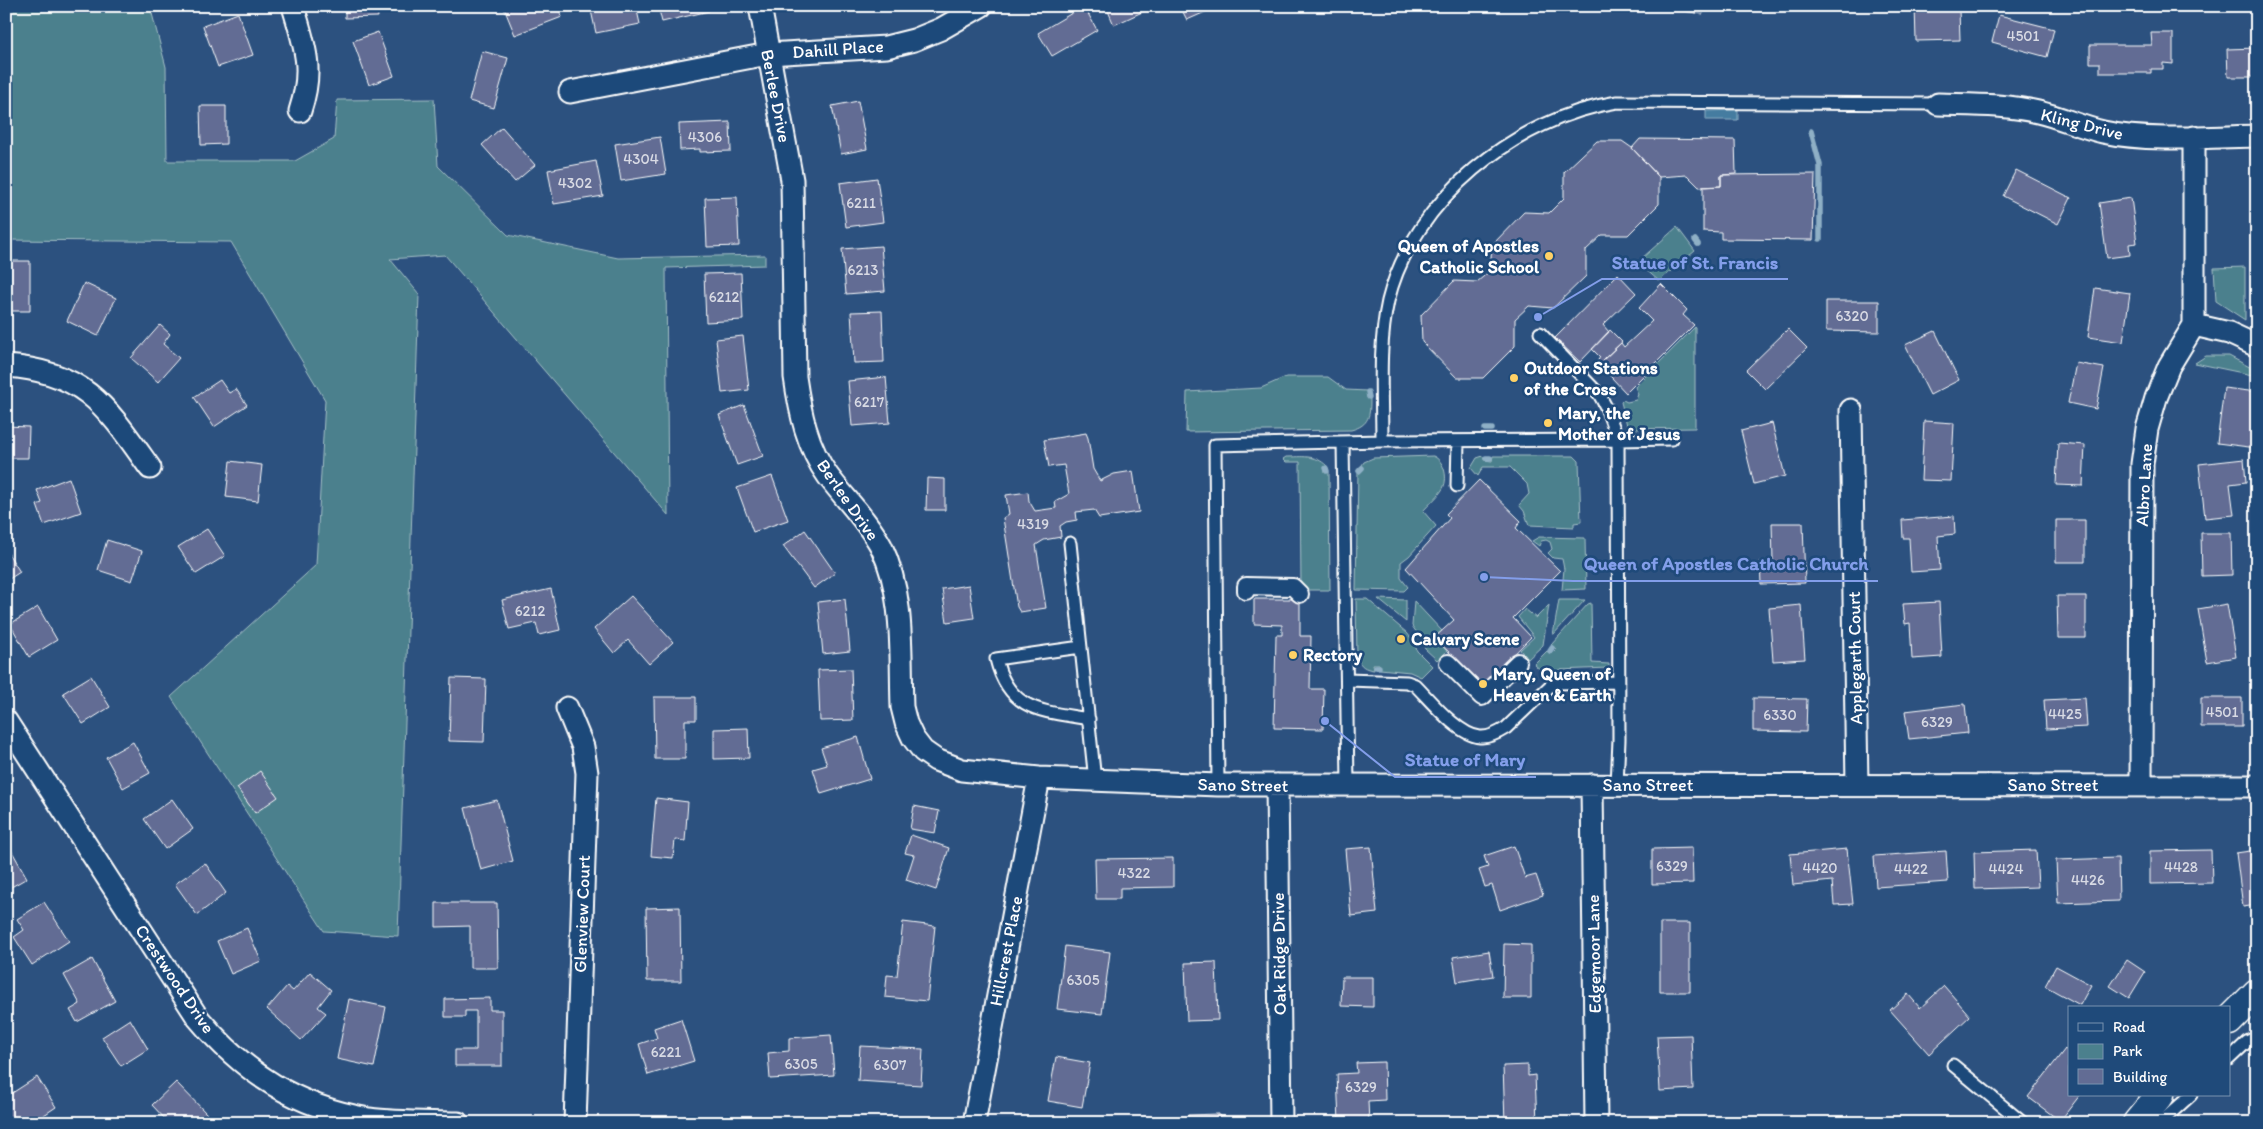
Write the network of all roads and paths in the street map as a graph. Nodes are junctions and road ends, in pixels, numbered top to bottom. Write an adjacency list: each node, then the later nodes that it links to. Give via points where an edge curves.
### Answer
1 (293, 6): 7 (street, via 306,50 308,72)
2 (760, 6): 4 (street, Berlee Drive)
3 (981, 6): 4 (street, Dahill Place, via 941,29 886,47)
4 (768, 54): 5 (street, Dahill Place); 33 (street, Berlee Drive, via 792,180 795,376 800,409 817,458 866,522 892,576 898,604 902,707 906,723 912,738 923,751 948,766)
5 (570, 92)
6 (1938, 104): 9 (street, Kling Drive, via 2020,108 2103,132 2130,136); 17 (lane, via 1617,102 1592,106 1535,128 1501,150 1451,193 1428,218 1406,253 1390,294 1383,335)
7 (300, 111)
8 (2257, 136): 9 (street, Kling Drive)
9 (2194, 137): 10 (street)
10 (2194, 325): 12 (street, via 2229,334); 40 (street, Albro Lane, via 2169,366 2156,398 2147,428 2142,464)
11 (1540, 333): 15 (lane, via 1599,394)
12 (2257, 346)
13 (6, 366): 20 (street, via 54,374 97,399)
14 (1851, 410): 39 (street, Applegarth Court)
15 (1618, 440): 16 (lane); 18 (lane); 29 (lane)
16 (1672, 440)
17 (1382, 441): 18 (lane); 19 (lane)
18 (1458, 441): 21 (lane)
19 (1343, 442): 28 (lane); 35 (lane, via 1215,445)
20 (150, 468)
21 (1457, 486)
22 (1070, 543): 25 (lane)
23 (1246, 591): 24 (street, via 1246,586 1293,587)
24 (1300, 594)
25 (1081, 647): 31 (lane); 31 (lane, via 996,659 999,671 1016,698 1023,703 1031,708)
26 (1518, 662): 27 (street, via 1482,697)
27 (1448, 663)
28 (1347, 680): 29 (lane, via 1415,685 1460,729 1480,737 1497,734 1506,728 1553,683); 36 (lane)
29 (1619, 682): 38 (lane)
30 (566, 708): 51 (street, Glenview Court, via 583,747 587,773)
31 (1089, 719): 34 (lane)
32 (6, 721): 50 (street, Crestwood Drive, via 198,1018 245,1067 295,1097 335,1112 384,1120)
33 (1039, 778): 34 (street, Sano Street); 52 (street, Hillcrest Place)
34 (1095, 781): 35 (street, Sano Street)
35 (1218, 785): 41 (street, Sano Street)
36 (1348, 785): 37 (street, Sano Street); 41 (street, Sano Street)
37 (1592, 785): 38 (street, Sano Street); 54 (street, Edgemoor Lane)
38 (1617, 785): 39 (street, Sano Street)
39 (1857, 785): 40 (street, Sano Street)
40 (2141, 785): 42 (street, Sano Street)
41 (1278, 786): 53 (street, Oak Ridge Drive)
42 (2257, 786)
43 (2257, 994): 44 (main road)
44 (2230, 1020)
45 (2257, 1037): 46 (lane)
46 (2230, 1058)
47 (1953, 1064): 55 (lane)
48 (2159, 1096): 56 (main road)
49 (2190, 1096): 57 (lane)
50 (458, 1123)
51 (575, 1123)
52 (974, 1123)
53 (1281, 1123)
54 (1596, 1123)
55 (2023, 1123)
56 (2137, 1123)
57 (2160, 1123)

